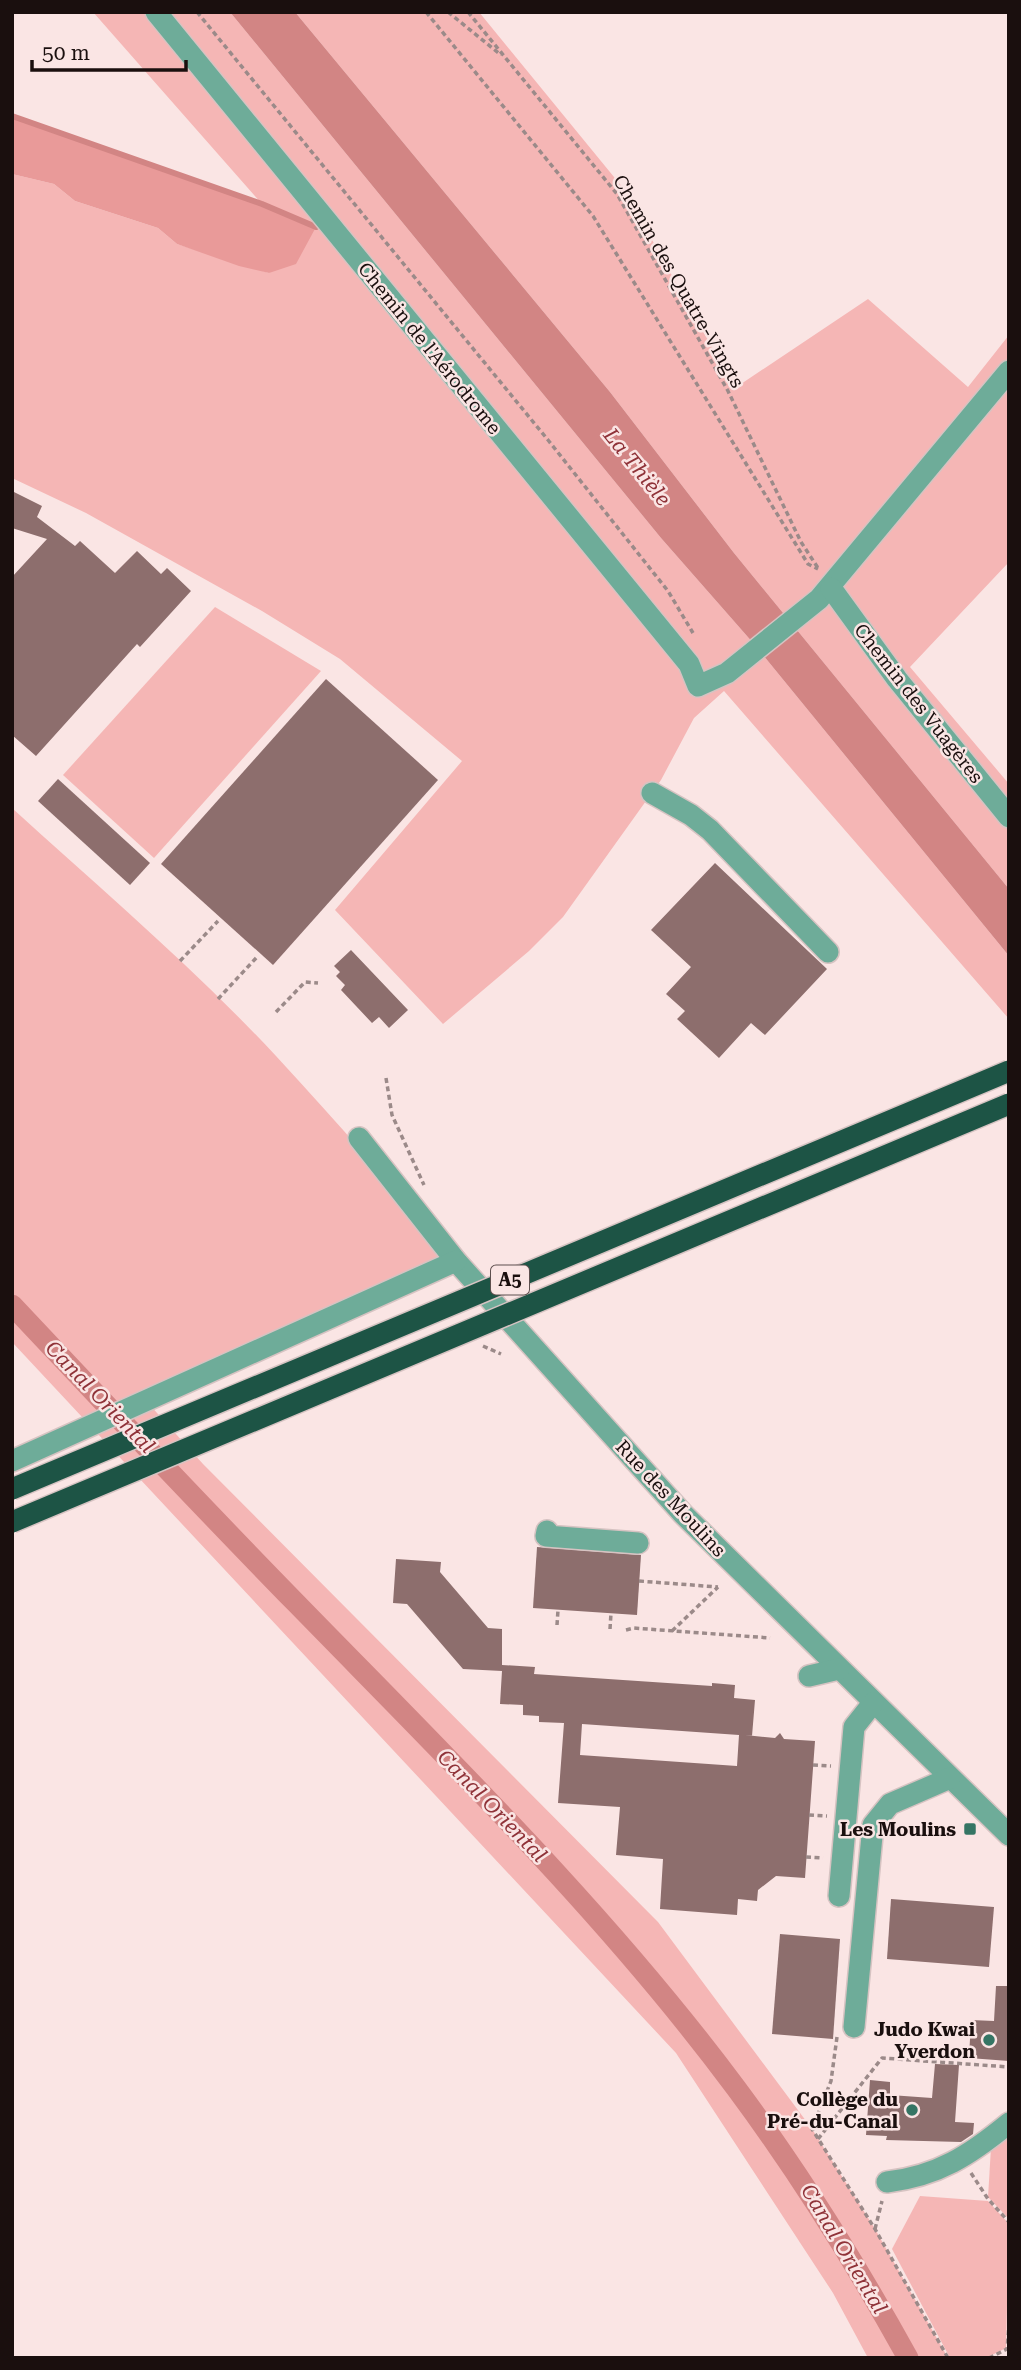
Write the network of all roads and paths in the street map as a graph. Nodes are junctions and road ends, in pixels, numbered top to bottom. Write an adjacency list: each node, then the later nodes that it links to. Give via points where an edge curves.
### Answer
1 (156, 12): 8 (street, Chemin de l'Aérodrome, via 690,664 698,686 727,673)
2 (197, 12): 9 (path, via 582,483 668,591)
3 (426, 12): 8 (path, via 593,216)
4 (448, 12): 6 (path)
5 (468, 12): 6 (path, Chemin des Quatre-Vingts)
6 (507, 60): 8 (path, Chemin des Quatre-Vingts, via 617,194 728,391)
7 (1009, 371): 8 (street)
8 (823, 585): 11 (street, Chemin des Vuagères)
9 (693, 634)
10 (652, 793): 13 (street, via 710,830)
11 (1009, 817)
12 (218, 920): 15 (path)
13 (828, 952)
14 (257, 957): 17 (path)
15 (180, 961)
16 (318, 983): 18 (path, via 305,982)
17 (218, 999)
18 (276, 1012)
19 (1009, 1071): 26 (highway, A5, bridge)
20 (386, 1078): 23 (path, via 392,1115)
21 (1009, 1104): 27 (highway, A5, bridge)
22 (359, 1138): 24 (street, Rue des Moulins)
23 (425, 1188)
24 (456, 1261): 25 (street); 38 (street, Rue des Moulins, via 683,1514)
25 (12, 1461)
26 (12, 1489)
27 (12, 1522)
28 (547, 1531): 29 (street, via 546,1535)
29 (638, 1543)
30 (639, 1580): 36 (path, via 718,1587)
31 (558, 1609): 33 (path)
32 (611, 1613): 34 (path)
33 (557, 1625)
34 (610, 1629)
35 (626, 1630): 36 (path)
36 (672, 1630): 37 (path)
37 (770, 1638)
38 (839, 1669): 39 (street); 40 (street, Rue des Moulins)
39 (809, 1676)
40 (873, 1703): 43 (street, Rue des Moulins); 49 (street, via 854,1727)
41 (813, 1765): 42 (path)
42 (826, 1766)
43 (950, 1778): 46 (street, Rue des Moulins); 50 (street, via 890,1804 873,1825)
44 (809, 1815): 45 (path)
45 (822, 1816)
46 (1009, 1835)
47 (806, 1857): 48 (path)
48 (819, 1858)
49 (839, 1896)
50 (854, 2027): 53 (path, via 836,2037 831,2081 812,2129)
51 (1009, 2067): 53 (path, via 882,2058)
52 (1009, 2123): 54 (street)
53 (818, 2139): 57 (path)
54 (962, 2159): 55 (street, via 917,2178); 56 (path)
55 (887, 2182): 57 (path)
56 (1009, 2222)
57 (874, 2229): 60 (path)
58 (1009, 2325): 59 (path)
59 (1008, 2343): 61 (path, via 1007,2349)
60 (947, 2358)
61 (989, 2358)

